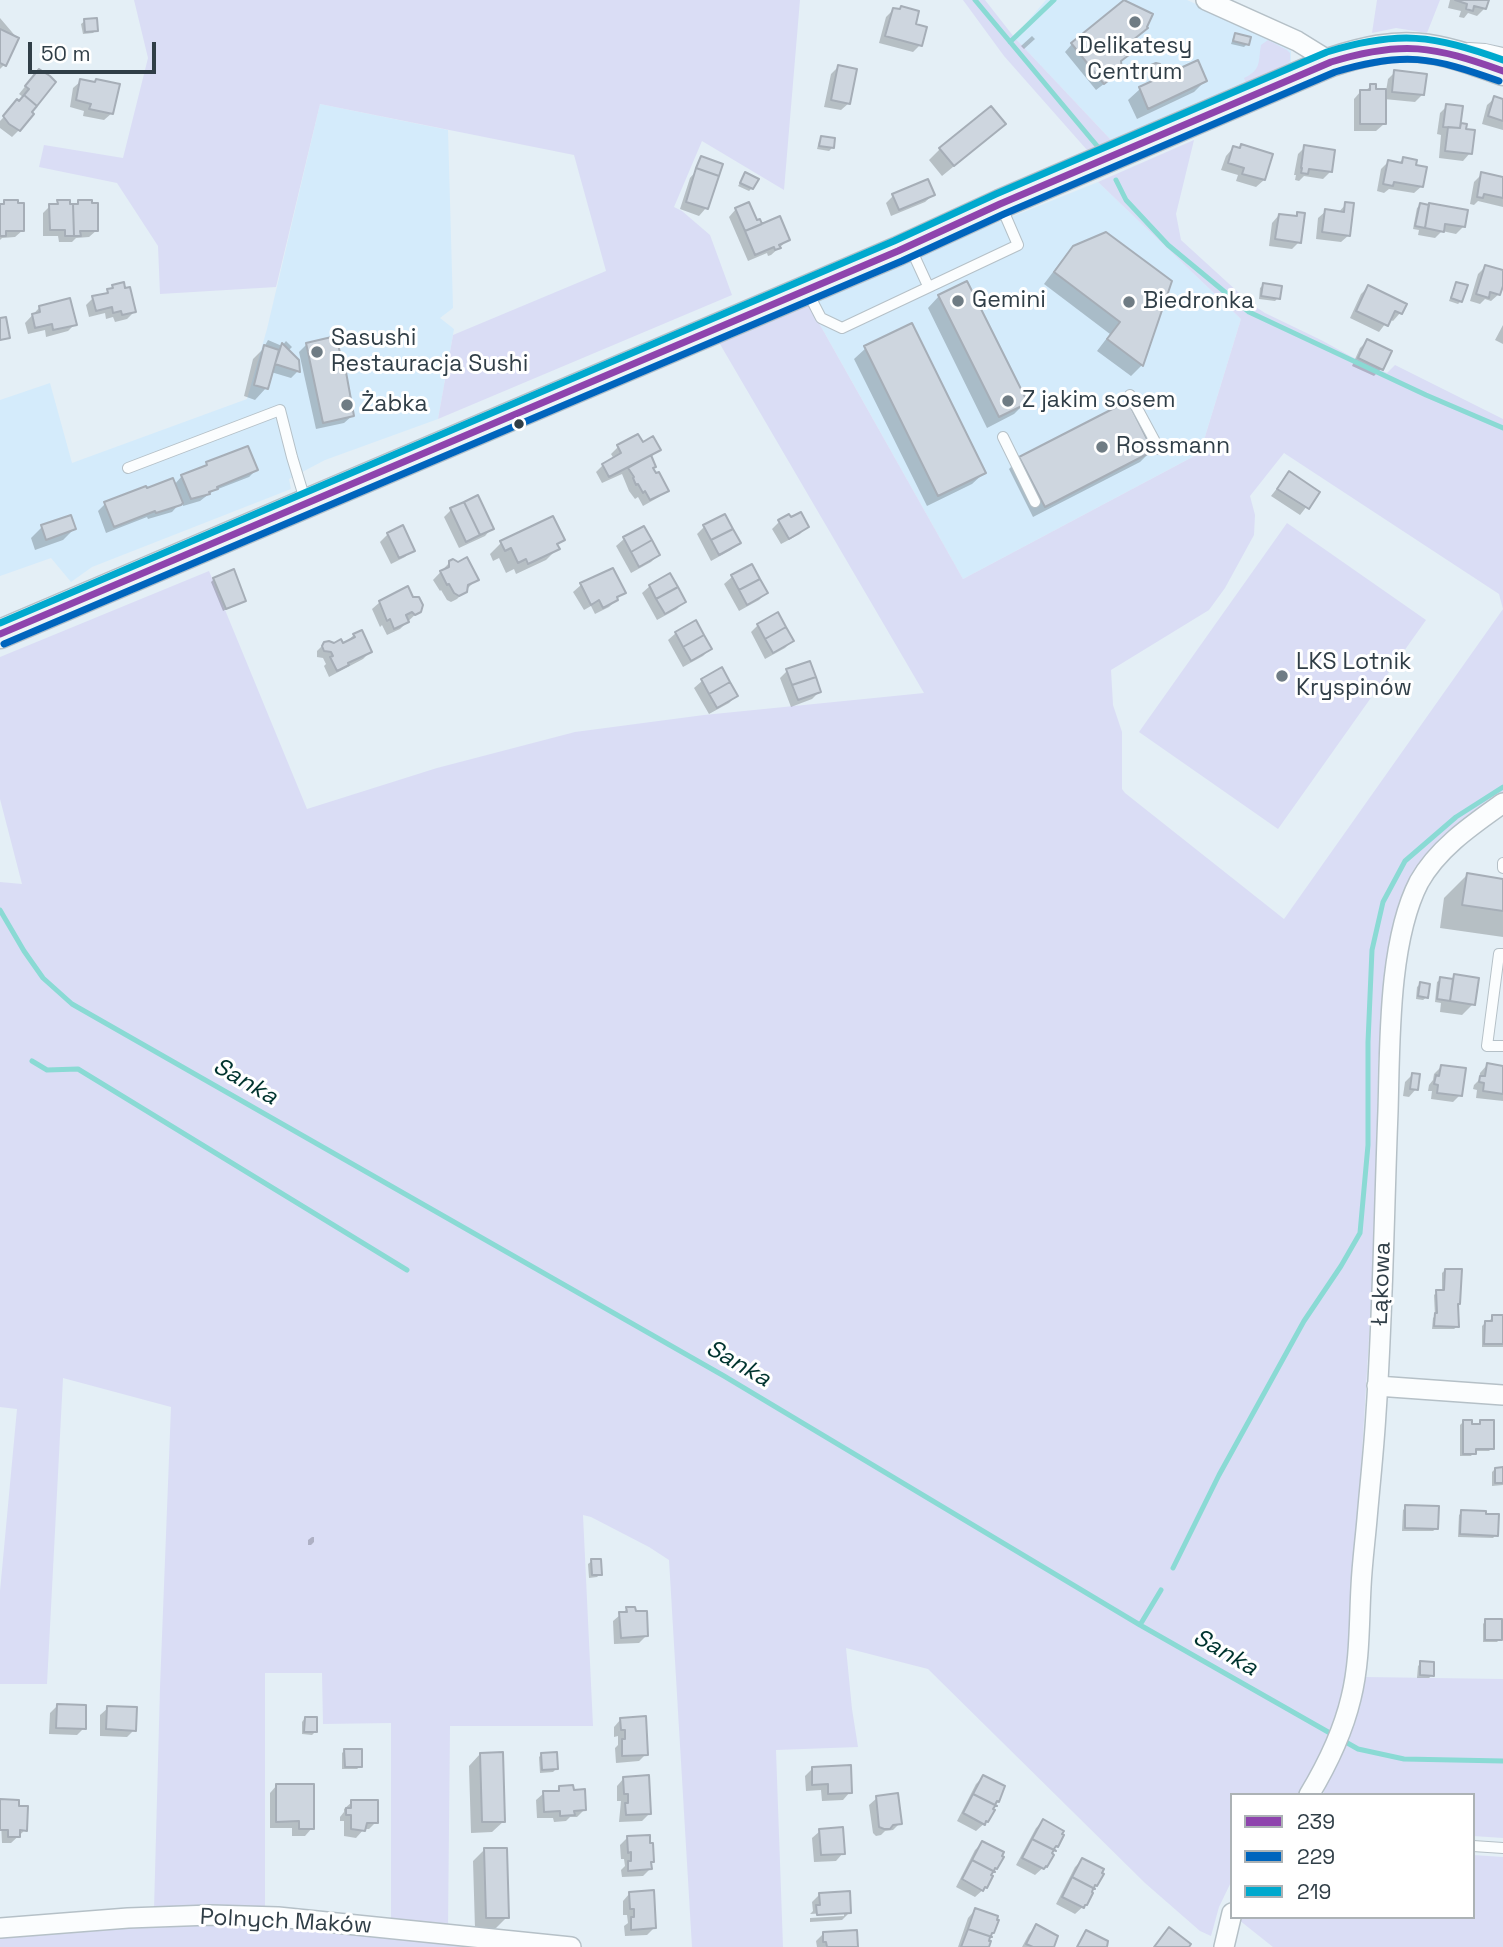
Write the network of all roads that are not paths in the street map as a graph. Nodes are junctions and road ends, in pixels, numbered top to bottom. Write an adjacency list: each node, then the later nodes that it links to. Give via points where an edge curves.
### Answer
1 (1206, 0): 4 (street, via 1297,41)
2 (1446, 52): 3 (lane, via 1476,48); 4 (main road, via 1394,47); 5 (main road)
3 (1503, 53)
4 (1331, 62): 6 (main road)
5 (1503, 71)
6 (1000, 204): 7 (main road); 8 (lane, via 1018,245)
7 (909, 246): 8 (lane); 9 (main road)
8 (928, 286): 9 (lane, via 842,328 821,317)
9 (807, 290): 15 (main road)
10 (1129, 395): 12 (lane)
11 (1003, 437): 14 (lane)
12 (1159, 449)
13 (128, 468): 15 (lane, via 280,410)
14 (1035, 502)
15 (307, 503): 16 (main road)
16 (0, 634)
17 (1503, 803): 20 (street, Łąkowa, via 1435,859 1419,882 1398,950)
18 (1503, 954): 19 (lane, via 1499,954 1487,1046)
19 (1503, 1046)
20 (1377, 1386): 21 (street); 22 (street, Łąkowa, via 1354,1685 1327,1765)
21 (1503, 1395)
22 (1310, 1793)
23 (1475, 1846): 24 (lane)
24 (1503, 1848)
25 (1231, 1919): 28 (street)
26 (0, 1928): 27 (street, Polnych Maków, via 128,1918 278,1916)
27 (571, 1947)
28 (1224, 1947)

